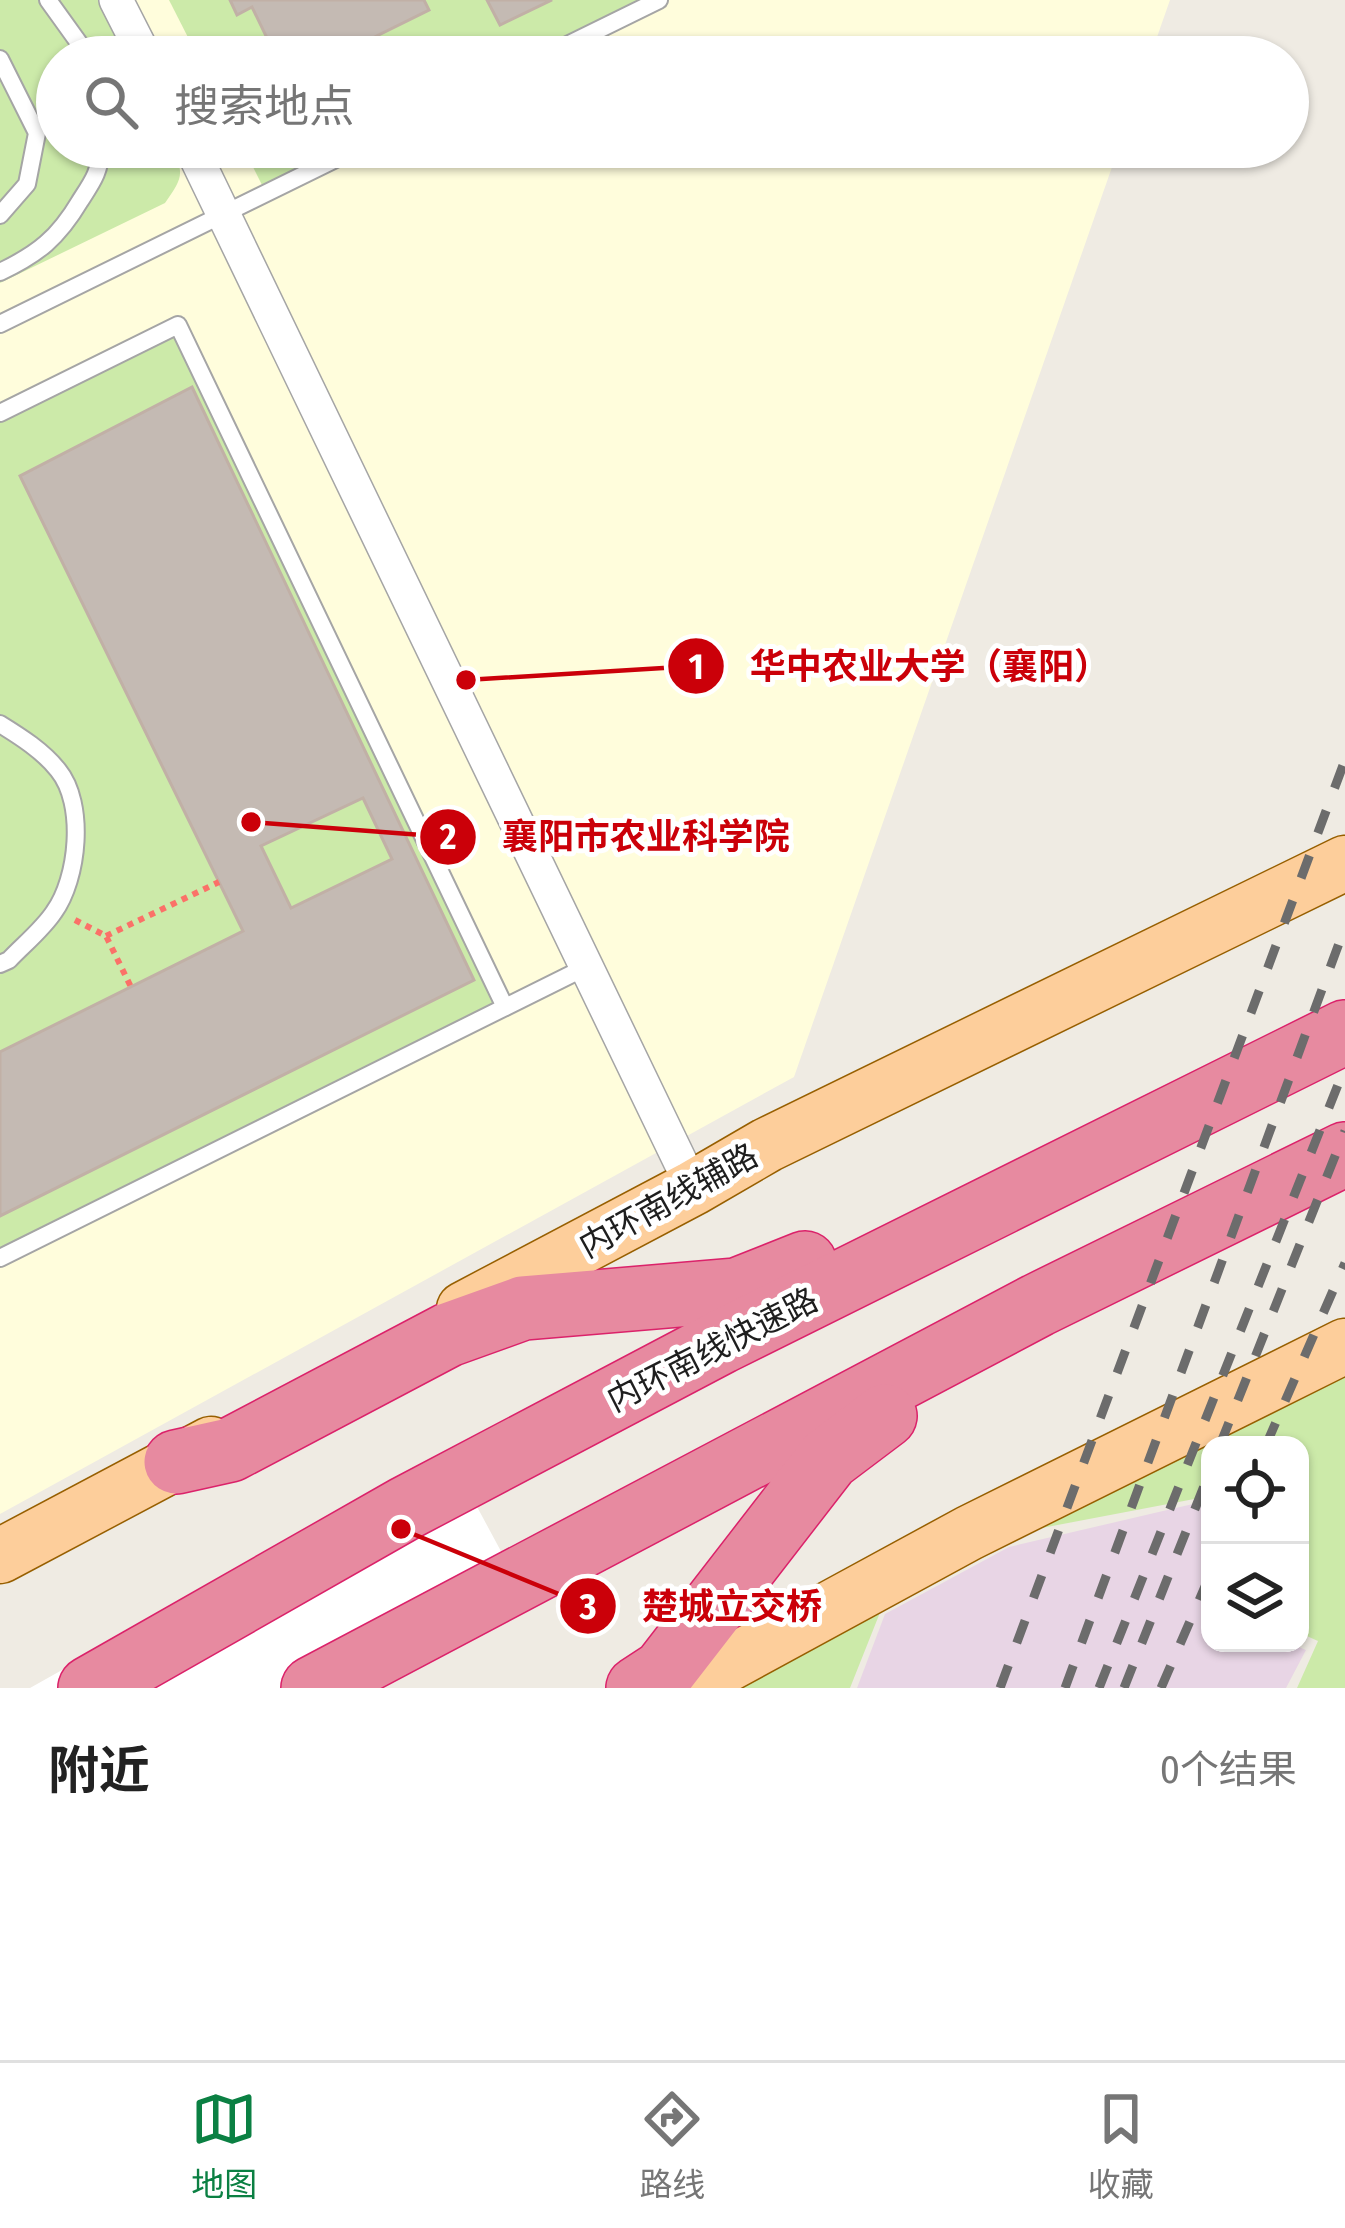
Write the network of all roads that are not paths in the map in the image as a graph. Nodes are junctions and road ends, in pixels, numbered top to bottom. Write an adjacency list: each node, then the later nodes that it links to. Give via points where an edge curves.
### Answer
1 (48, 0): 4 (lane)
2 (116, 0): 5 (street)
3 (659, 0): 6 (lane)
4 (74, 36)
5 (134, 36)
6 (586, 36)
7 (0, 59): 8 (lane)
8 (36, 132)
9 (36, 139): 14 (lane, via 27,184)
10 (100, 168): 15 (lane, via 62,231)
11 (201, 168): 13 (street)
12 (317, 168): 13 (lane)
13 (224, 214): 16 (lane); 21 (street)
14 (0, 215)
15 (0, 272)
16 (0, 324)
17 (0, 413): 23 (lane, via 178,325)
18 (0, 724): 20 (lane, via 62,773 76,815 74,859 56,910)
19 (1345, 863): 26 (main road, 内环南线辅路)
20 (0, 964)
21 (586, 967): 23 (lane); 26 (street)
22 (1345, 996): 30 (highway, via 736,1290 523,1308 448,1335 230,1450)
23 (505, 1007): 28 (lane)
24 (1345, 1032): 32 (highway, 内环南线快速路, via 721,1342)
25 (1345, 1154): 33 (highway, via 1038,1306)
26 (693, 1188): 30 (main road, 内环南线辅路)
27 (1345, 1189): 34 (highway, via 876,1420 828,1459 664,1671)
28 (0, 1258)
29 (1345, 1346): 35 (main road, via 969,1533)
30 (176, 1462): 31 (main road, 内环南线辅路)
31 (0, 1556)
32 (90, 1688)
33 (313, 1688)
34 (638, 1688)
35 (684, 1688)

